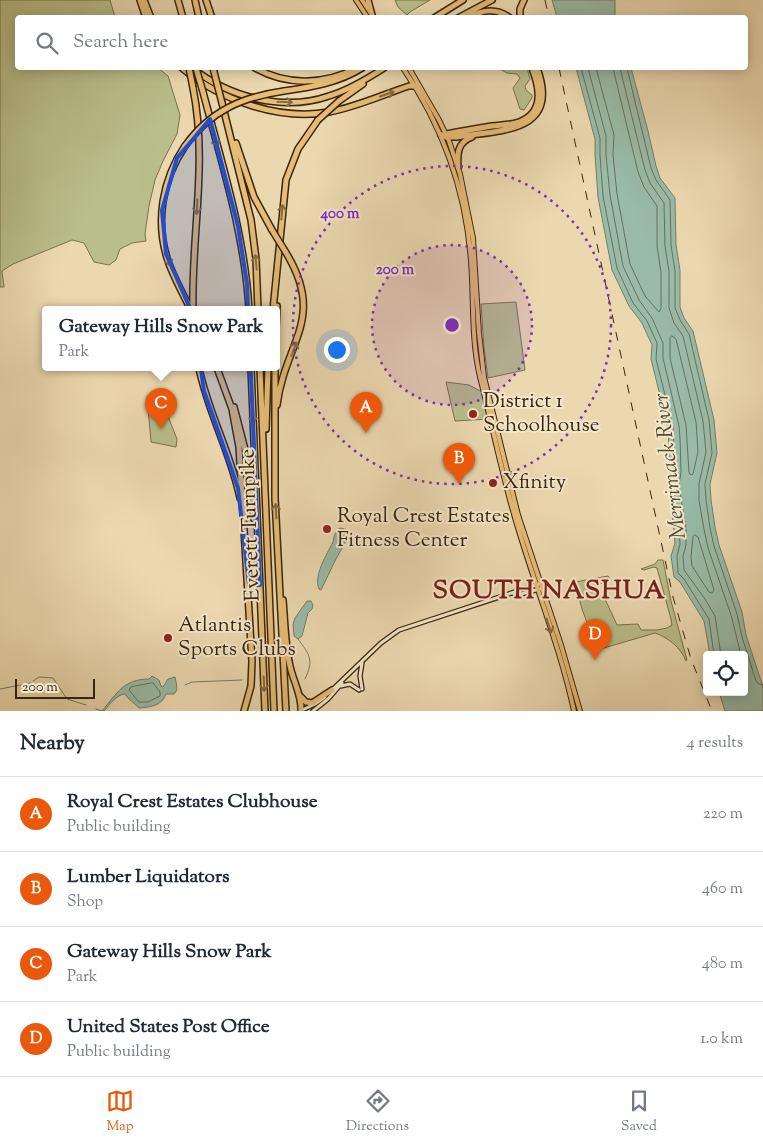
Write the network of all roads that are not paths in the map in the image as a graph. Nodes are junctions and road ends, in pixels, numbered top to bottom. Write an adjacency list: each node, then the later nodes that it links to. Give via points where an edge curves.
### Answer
1 (140, 0): 13 (highway)
2 (144, 0): 14 (highway)
3 (177, 0): 15 (highway)
4 (194, 0): 16 (highway)
5 (206, 0): 17 (highway)
6 (356, 0): 18 (main road)
7 (362, 0): 19 (main road)
8 (368, 0): 20 (highway)
9 (458, 0): 21 (highway)
10 (463, 0): 22 (highway)
11 (492, 0): 23 (highway)
12 (524, 0): 26 (highway)
13 (145, 15)
14 (150, 15)
15 (180, 15)
16 (198, 15)
17 (211, 15)
18 (369, 15)
19 (370, 15)
20 (371, 15)
21 (438, 15)
22 (439, 15)
23 (464, 15)
24 (474, 15): 25 (highway, via 490,10)
25 (505, 15)
26 (520, 15)
27 (185, 70): 41 (highway, one-way to 41, via 237,100 297,113 333,111)
28 (190, 70): 48 (highway, one-way to 48, bridge, via 200,153)
29 (193, 70): 35 (highway, one-way to 35, via 237,93 289,102 332,95)
30 (197, 70): 49 (highway, one-way to 49, bridge, via 239,231)
31 (214, 70): 42 (highway, bridge)
32 (260, 70): 33 (highway, via 283,79 307,82)
33 (351, 70)
34 (358, 70): 47 (highway, one-way to 47, bridge, via 318,86 255,96 228,107 204,124 185,146 167,181 161,220 167,258)
35 (381, 70)
36 (381, 70): 46 (highway, one-way to 36, bridge, via 287,176 301,143 318,120)
37 (404, 70): 41 (main road)
38 (409, 70): 44 (main road, via 430,102)
39 (533, 70): 44 (highway, via 539,96 535,108 525,118)
40 (538, 70): 43 (highway, via 544,89 540,107 530,120)
41 (415, 86): 44 (main road)
42 (222, 103): 50 (highway, one-way to 42, via 251,225); 60 (highway, one-way to 42, bridge, via 280,387 303,315 301,286 295,268 250,188)
43 (514, 127): 44 (highway); 45 (highway, via 465,140 458,151)
44 (445, 136): 45 (main road); 66 (main road, via 466,220 471,255 478,369 510,503)
45 (458, 166): 65 (main road, via 473,238 483,371 518,515)
46 (278, 260): 51 (highway); 52 (highway)
47 (189, 306)
48 (192, 306)
49 (249, 306)
50 (258, 306)
51 (273, 306)
52 (277, 306)
53 (200, 371): 62 (highway, via 235,477)
54 (219, 371): 62 (highway, via 238,440)
55 (219, 371): 64 (highway, via 234,406 246,450)
56 (251, 371): 64 (highway, Everett Turnpike, one-way to 64)
57 (260, 371): 61 (highway, Everett Turnpike)
58 (268, 371): 61 (highway)
59 (275, 371): 60 (highway)
60 (275, 430): 63 (highway, one-way to 60)
61 (265, 476): 75 (highway, Everett Turnpike)
62 (245, 546): 73 (highway, via 252,666)
63 (278, 560): 71 (highway, via 288,654); 72 (highway)
64 (260, 578): 74 (highway, Everett Turnpike, one-way to 74)
65 (543, 586): 66 (street); 79 (main road)
66 (537, 587): 67 (street, via 404,628 388,637); 78 (main road, one-way to 78)
67 (363, 660): 68 (street); 69 (street, via 361,690 349,684)
68 (345, 678): 69 (street); 70 (street)
69 (339, 688): 77 (street)
70 (332, 690): 71 (highway, via 312,703 305,702); 76 (street, via 318,703)
71 (298, 691): 76 (highway)
72 (286, 708)
73 (243, 711)
74 (265, 711)
75 (274, 711)
76 (301, 711)
77 (314, 711)
78 (574, 711)
79 (580, 711)

